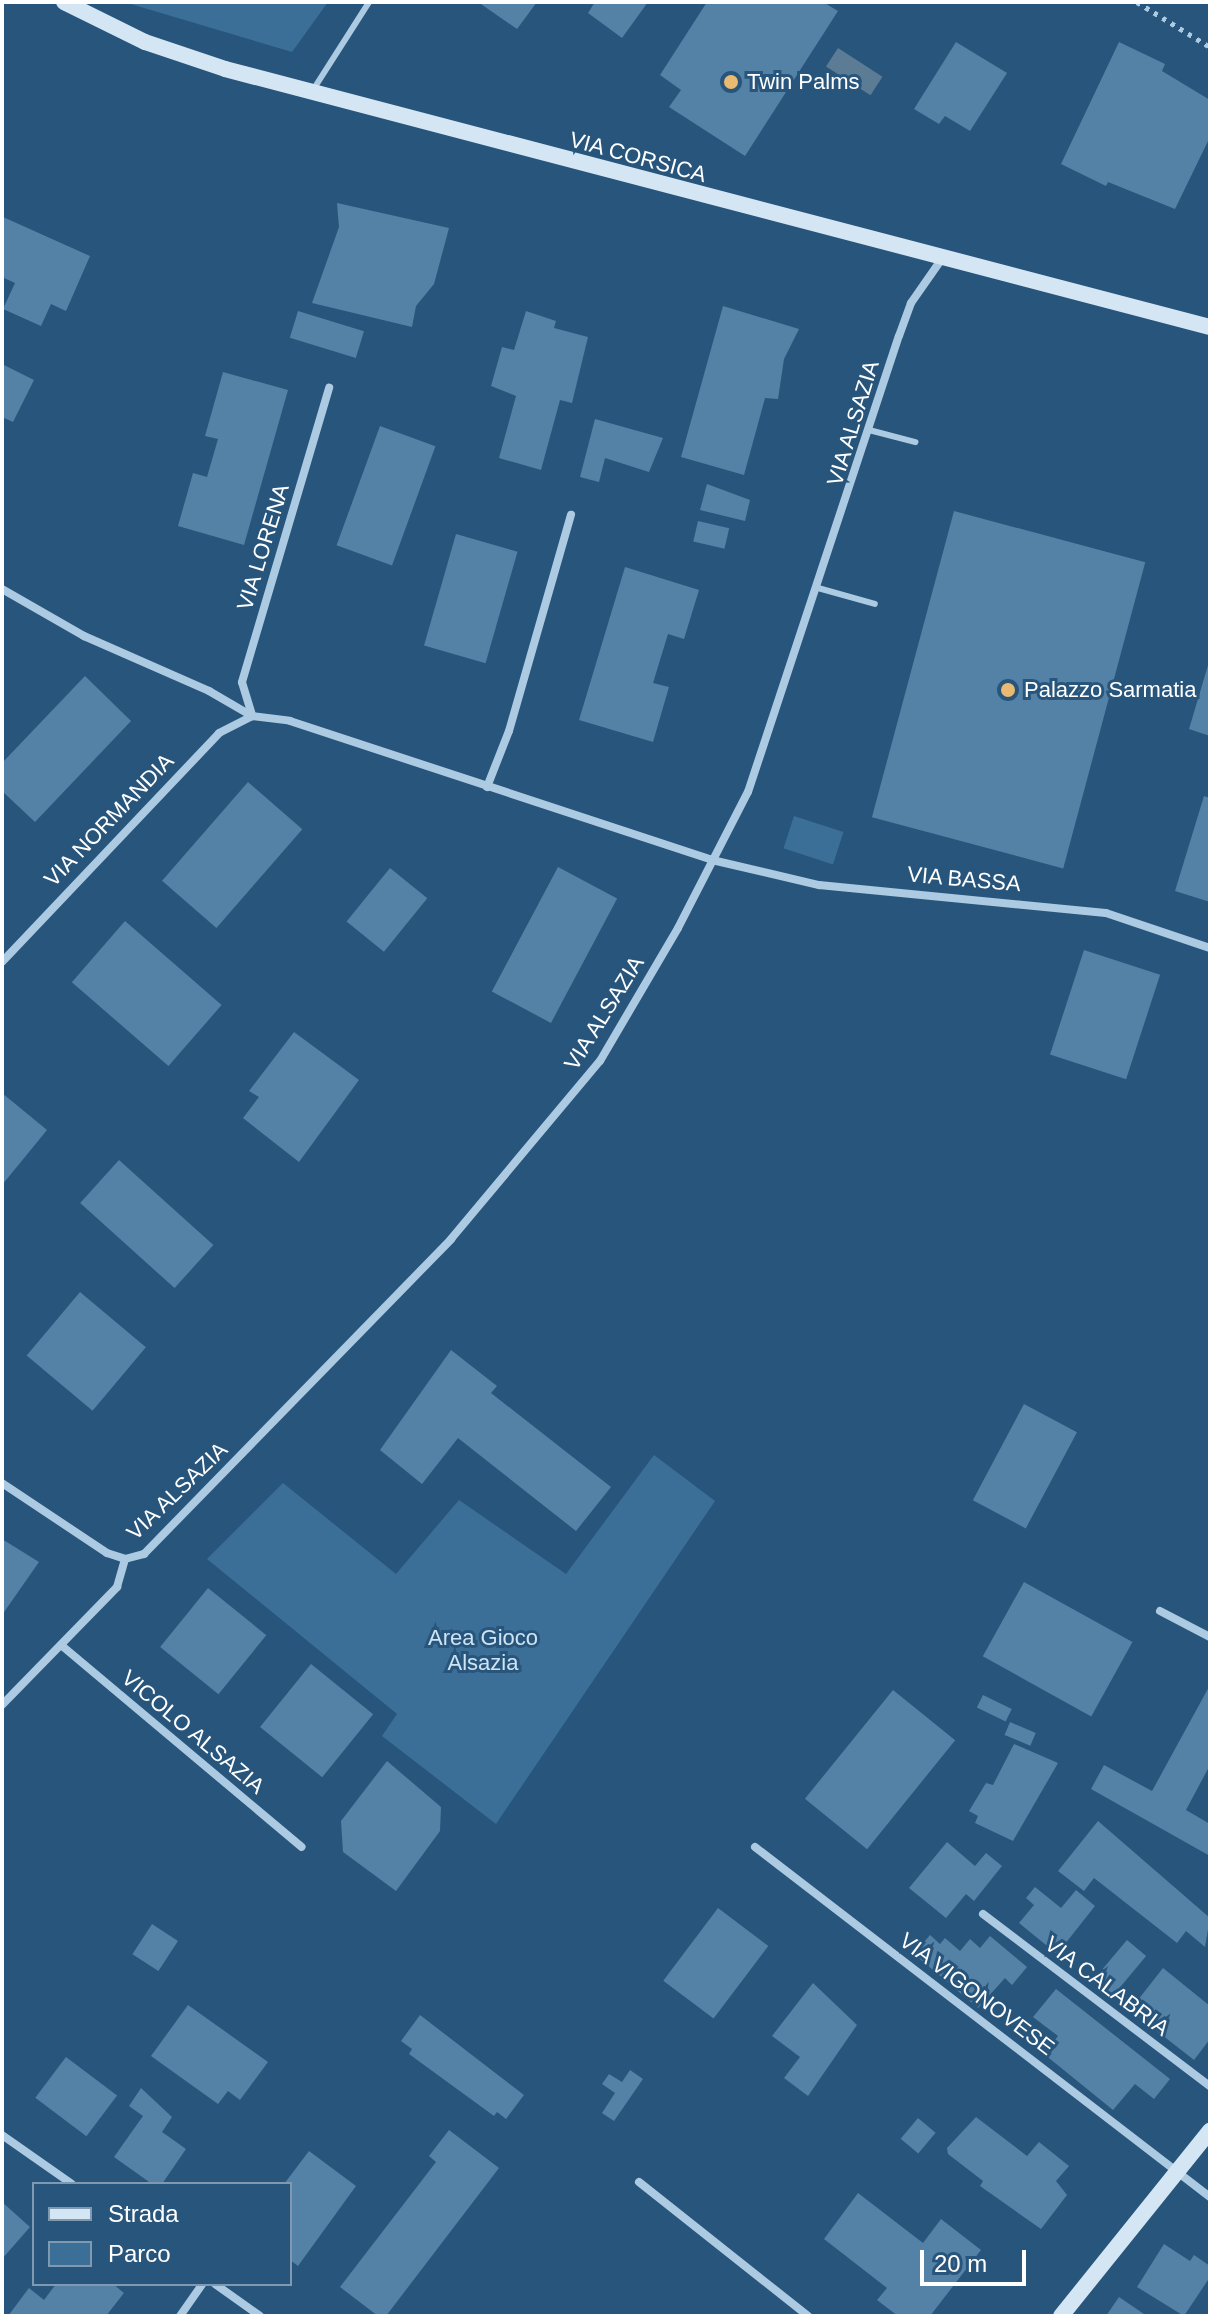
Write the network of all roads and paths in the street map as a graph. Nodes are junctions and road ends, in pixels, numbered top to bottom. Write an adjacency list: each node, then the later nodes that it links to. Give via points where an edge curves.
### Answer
1 (64, 2): 5 (street, VIA CORSICA, via 174,53)
2 (369, 2): 5 (lane, via 322,69)
3 (1137, 2): 4 (path)
4 (1210, 47)
5 (312, 94): 6 (street, VIA CORSICA)
6 (941, 260): 7 (street, VIA CORSICA); 9 (street, VIA ALSAZIA, via 911,303)
7 (1210, 327)
8 (329, 388): 15 (street, VIA LORENA, via 242,682)
9 (869, 430): 10 (lane); 12 (street, VIA ALSAZIA)
10 (915, 442)
11 (571, 515): 16 (street, via 509,731)
12 (818, 588): 14 (lane); 17 (street, VIA ALSAZIA, via 748,792)
13 (2, 589): 15 (street, via 84,636 209,691)
14 (875, 604)
15 (252, 716): 16 (street, via 290,721); 19 (street, VIA NORMANDIA, via 219,733)
16 (487, 787): 17 (street)
17 (712, 860): 18 (street, VIA BASSA, via 819,885 1106,913); 21 (street, VIA ALSAZIA, via 600,1061 517,1165 144,1554)
18 (1210, 948)
19 (2, 962)
20 (2, 1483): 21 (street, VIA ALSAZIA, via 107,1553)
21 (125, 1559): 24 (street, via 117,1587)
22 (1160, 1611): 23 (street)
23 (1210, 1637)
24 (61, 1645): 25 (street); 26 (street, VICOLO ALSAZIA)
25 (2, 1705)
26 (302, 1847)
27 (755, 1847): 32 (street, VIA VIGONOVESE)
28 (983, 1914): 29 (street, VIA CALABRIA)
29 (1210, 2086)
30 (1210, 2131): 32 (street)
31 (2, 2135): 33 (street)
32 (1175, 2172): 35 (street, VIA VIGONOVESE); 41 (street)
33 (69, 2182)
34 (639, 2182): 40 (street)
35 (1210, 2197)
36 (201, 2286): 38 (street)
37 (218, 2286): 39 (street)
38 (180, 2316)
39 (260, 2316)
40 (808, 2316)
41 (1061, 2316)

